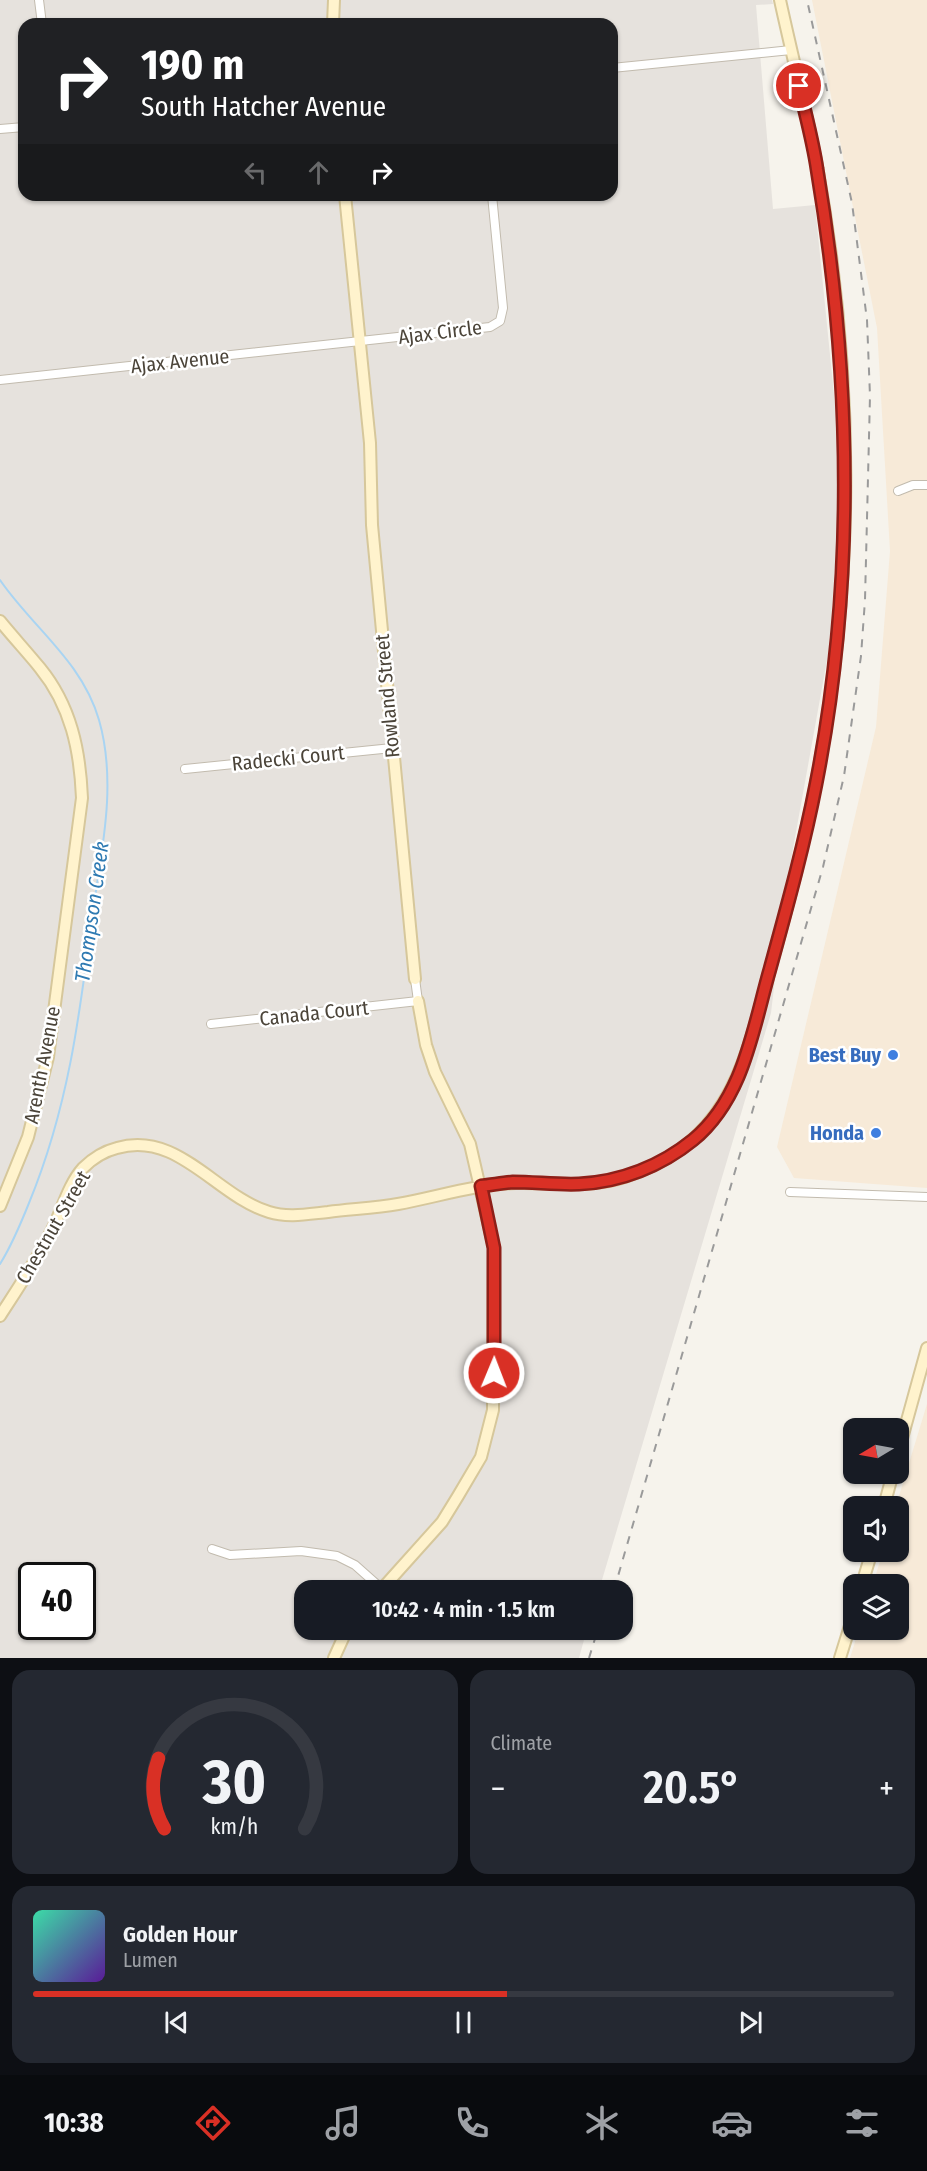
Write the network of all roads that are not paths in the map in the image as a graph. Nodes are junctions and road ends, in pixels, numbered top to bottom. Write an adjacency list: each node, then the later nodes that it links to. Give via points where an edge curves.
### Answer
1 (39, 0): 4 (street)
2 (334, 0): 5 (street)
3 (780, 0): 6 (street)
4 (41, 18)
5 (333, 18)
6 (791, 50): 7 (street); 22 (street, via 817,166 830,252 840,349 845,462 836,647 816,782 795,879 743,1068 721,1109 695,1138 663,1161 622,1179)
7 (618, 67)
8 (18, 128): 9 (street)
9 (0, 129)
10 (346, 201): 12 (street, Rowland Street)
11 (493, 201): 12 (street, Ajax Circle, via 503,308 500,321 490,327)
12 (359, 341): 13 (street, Ajax Avenue); 17 (street, Rowland Street)
13 (0, 380)
14 (927, 485): 15 (street)
15 (898, 490)
16 (0, 621): 25 (street, Arenth Avenue, via 41,669 68,713 81,769 82,798 48,1057 28,1137)
17 (392, 748): 18 (street, Radecki Court); 19 (street, Rowland Street)
18 (185, 769)
19 (415, 979): 20 (street, Rowland Street)
20 (418, 1001): 21 (street, Canada Court); 22 (street, Rowland Street, via 435,1072 470,1144)
21 (211, 1024)
22 (481, 1186): 26 (street, Chestnut Street, via 395,1205 291,1215 249,1204 156,1146 116,1148 97,1156 81,1170 33,1265); 31 (street, Rowland Street, via 494,1248 493,1410 488,1434 482,1456 442,1522)
23 (790, 1192): 24 (street)
24 (927, 1197)
25 (0, 1206)
26 (0, 1316)
27 (927, 1348): 28 (street)
28 (908, 1418)
29 (212, 1549): 30 (street, via 230,1555 301,1551 337,1556)
30 (371, 1580)
31 (391, 1580)
32 (342, 1640): 34 (street)
33 (846, 1640): 35 (street)
34 (334, 1658)
35 (840, 1658)

